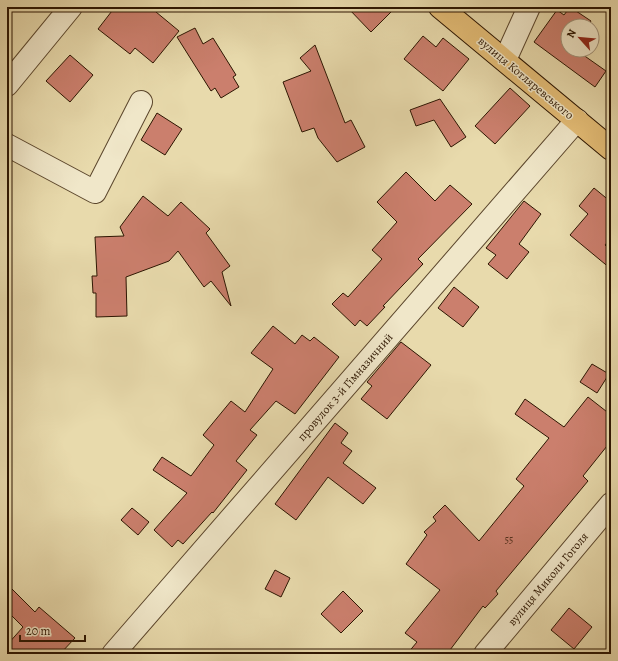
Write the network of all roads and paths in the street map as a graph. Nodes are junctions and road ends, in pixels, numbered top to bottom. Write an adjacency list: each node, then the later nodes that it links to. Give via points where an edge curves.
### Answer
1 (71, 7): 5 (street)
2 (440, 7): 4 (main road, вулиця Котляревського)
3 (529, 7): 4 (street)
4 (505, 60): 7 (main road, вулиця Котляревського)
5 (7, 85)
6 (141, 102): 8 (street, via 95,192)
7 (577, 120): 9 (main road, вулиця Котляревського); 11 (street, провулок 3-й Гімназичний)
8 (7, 145)
9 (611, 149)
10 (609, 510): 12 (street, вулиця Миколи Гоголя)
11 (113, 654)
12 (486, 654)

